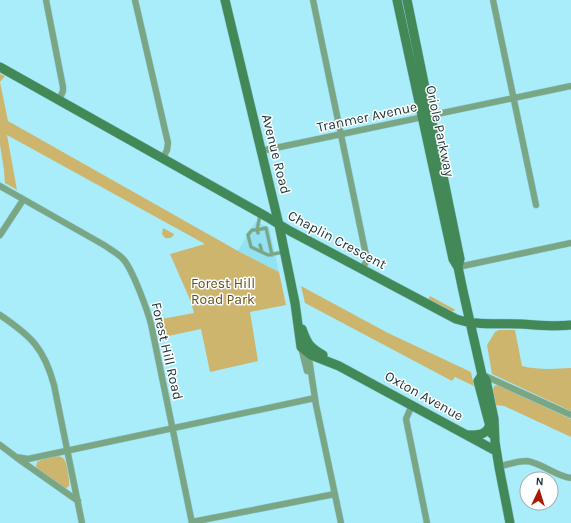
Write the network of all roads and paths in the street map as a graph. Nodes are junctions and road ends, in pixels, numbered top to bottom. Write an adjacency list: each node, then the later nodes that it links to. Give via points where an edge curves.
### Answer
1 (46, 0): 11 (street, via 63,87)
2 (135, 0): 15 (street, via 168,143)
3 (225, 0): 14 (street, Avenue Road)
4 (313, 0): 13 (street)
5 (397, 0): 12 (street, Oriole Parkway)
6 (407, 0): 12 (street, Oriole Parkway)
7 (493, 0): 10 (street)
8 (0, 67): 11 (street, Chaplin Crescent)
9 (571, 86): 10 (street, Tranmer Avenue)
10 (513, 99): 12 (street, Tranmer Avenue); 18 (street)
11 (59, 100): 15 (street, Chaplin Crescent)
12 (427, 116): 13 (street, Tranmer Avenue); 28 (street, Oriole Parkway, via 452,259)
13 (341, 134): 14 (street, Tranmer Avenue); 29 (street, via 366,255)
14 (261, 151): 20 (street, Avenue Road)
15 (163, 158): 19 (street, Chaplin Crescent)
16 (0, 186): 17 (street, Forest Hill Road)
17 (23, 200): 22 (street); 42 (street, Forest Hill Road, via 104,245 128,265 148,313)
18 (536, 205)
19 (260, 213): 20 (street, Chaplin Crescent); 21 (lane)
20 (280, 225): 26 (street, Avenue Road); 29 (street, Chaplin Crescent)
21 (257, 232): 25 (lane, via 252,230 248,235 251,247); 27 (lane, via 266,228)
22 (0, 235)
23 (571, 243): 28 (street)
24 (260, 245): 25 (lane)
25 (262, 252): 27 (lane)
26 (285, 252): 27 (lane); 30 (street, Avenue Road)
27 (272, 255)
28 (458, 267): 32 (street, Oriole Parkway)
29 (362, 269): 32 (street, Chaplin Crescent, via 456,319)
30 (297, 314): 34 (street, Avenue Road); 35 (street, Avenue Road)
31 (0, 315): 46 (street, via 22,330 49,366)
32 (471, 323): 33 (street, Chaplin Crescent); 37 (street, Oriole Parkway)
33 (571, 325)
34 (304, 336): 35 (street, Avenue Road); 36 (street, Oxton Avenue, via 311,348)
35 (305, 350): 36 (street, Oxton Avenue); 38 (street, Avenue Road, via 304,360)
36 (339, 366): 39 (street, Oxton Avenue)
37 (482, 375): 40 (street); 41 (street, Oriole Parkway, via 478,381); 45 (street, Oriole Parkway, via 486,380 494,419)
38 (315, 398): 42 (street); 50 (street, Avenue Road)
39 (412, 405): 43 (street, Oxton Avenue); 55 (street, via 406,420)
40 (571, 415)
41 (489, 427): 43 (street, via 483,434); 45 (street, Oriole Parkway)
42 (173, 429): 46 (street); 53 (street, Forest Hill Road)
43 (466, 435): 45 (street, Oxton Avenue)
44 (0, 445): 47 (street)
45 (496, 447): 48 (street, Oriole Parkway)
46 (67, 451): 47 (street, via 28,459); 51 (street)
47 (16, 457): 51 (street)
48 (499, 466): 49 (street, via 528,461); 56 (street, Oriole Parkway)
49 (571, 478)
50 (335, 494): 53 (street); 54 (street, Avenue Road)
51 (78, 501): 52 (street)
52 (82, 523)
53 (192, 523)
54 (341, 523)
55 (427, 523)
56 (510, 523)

